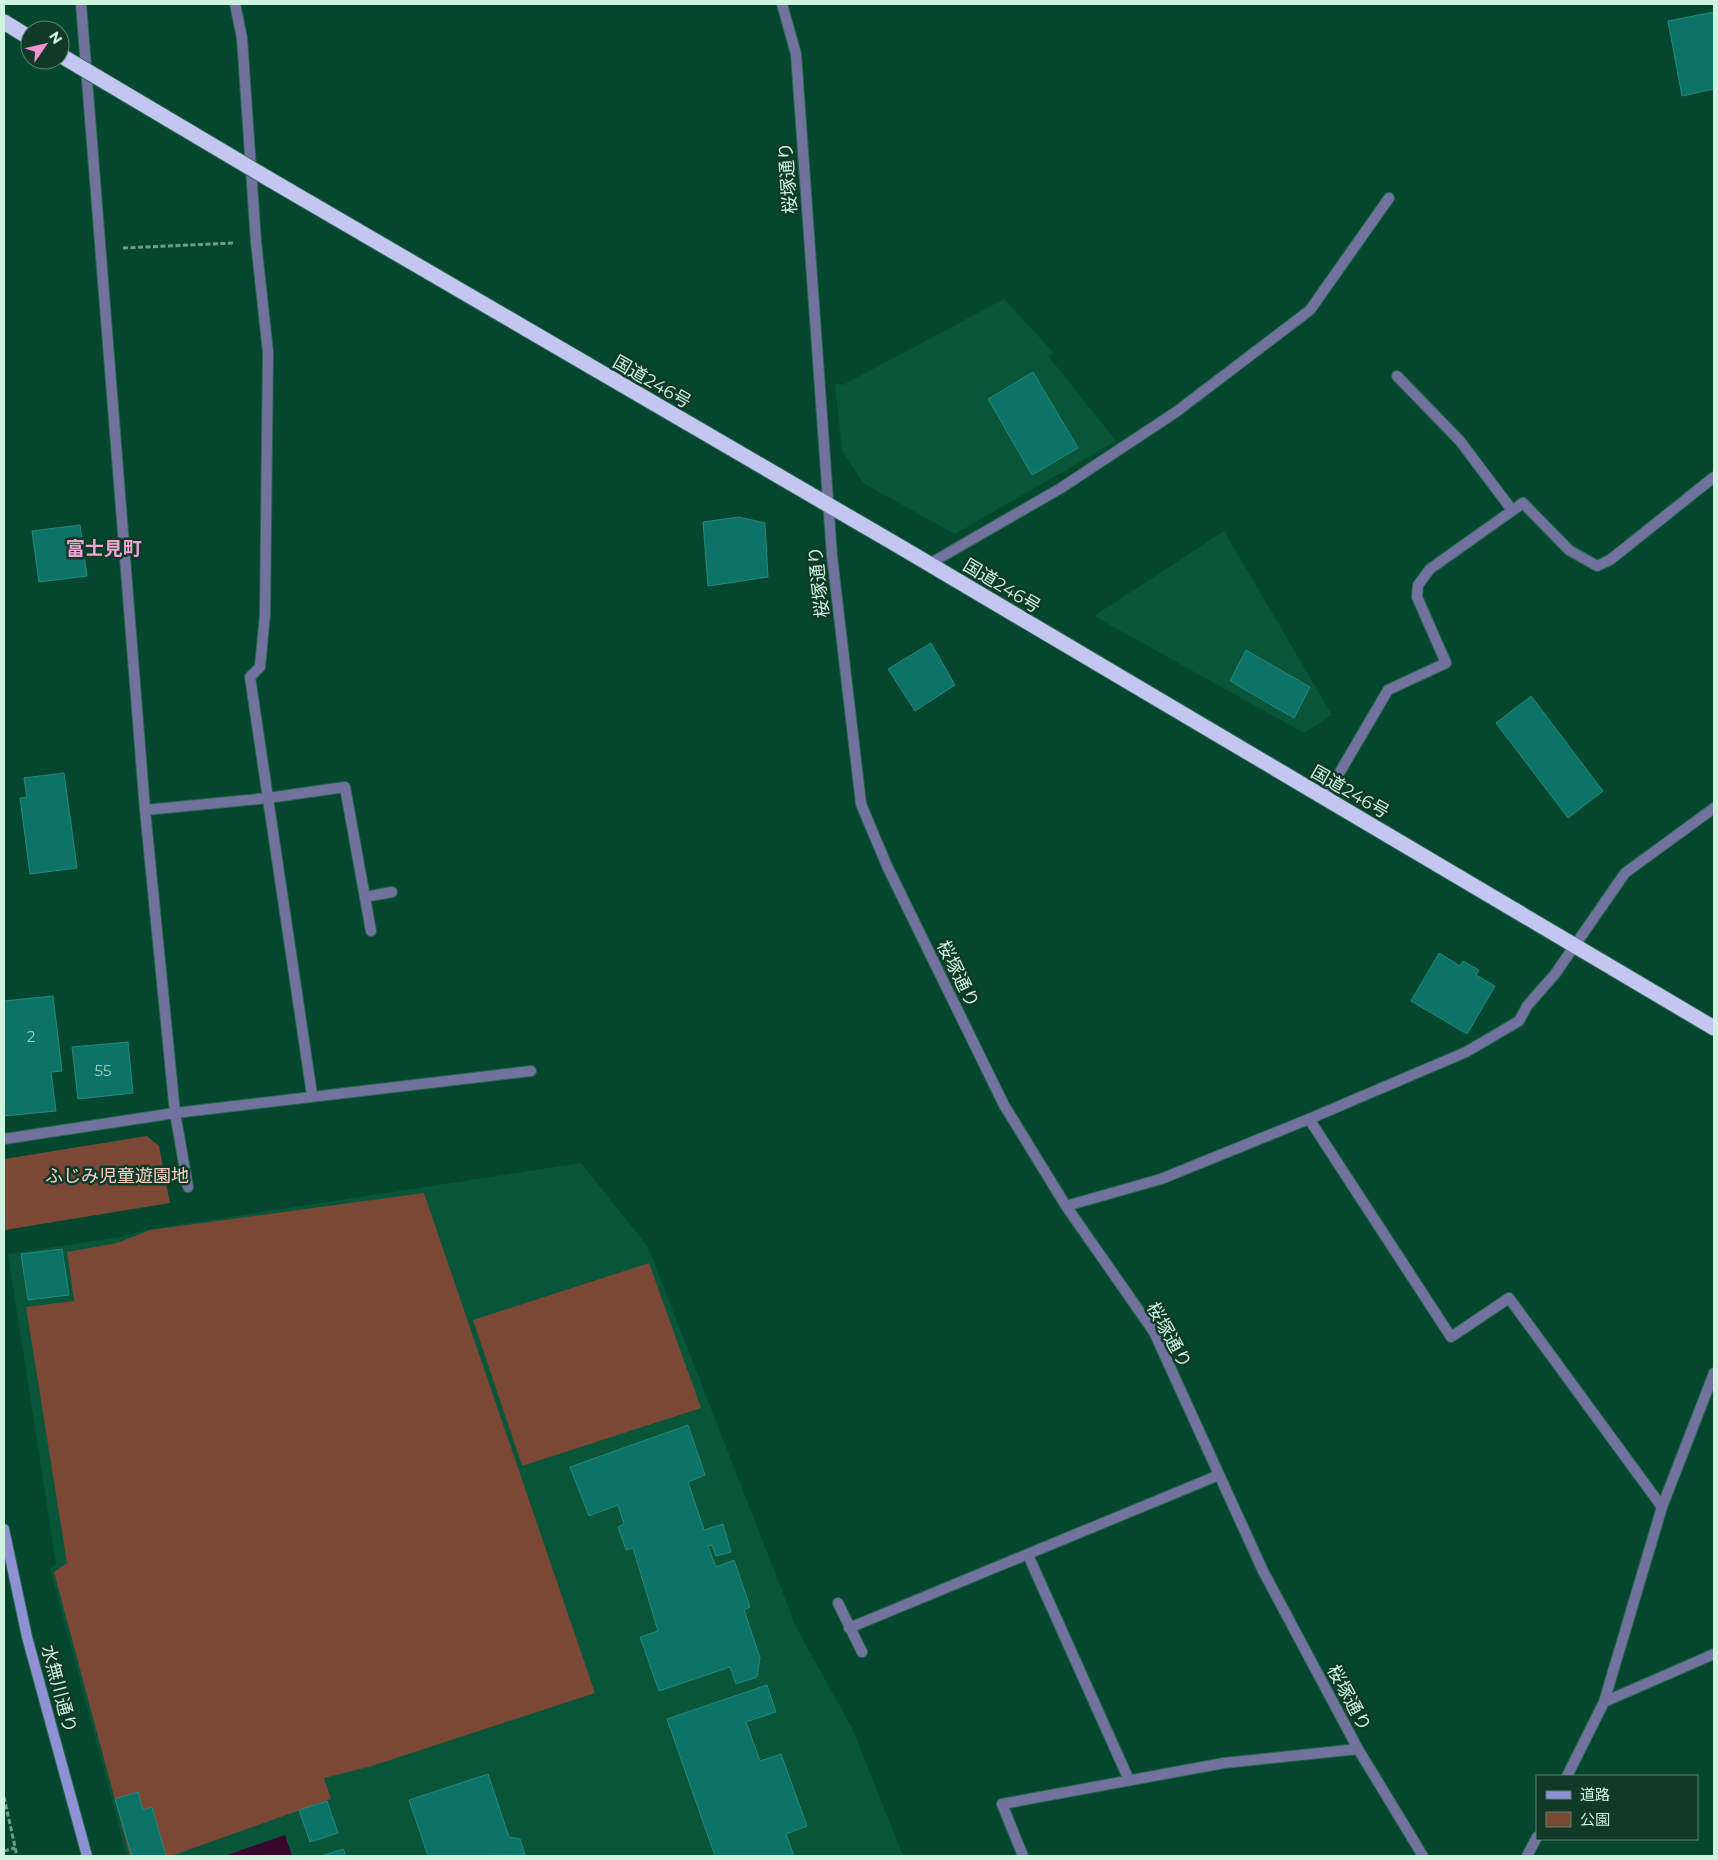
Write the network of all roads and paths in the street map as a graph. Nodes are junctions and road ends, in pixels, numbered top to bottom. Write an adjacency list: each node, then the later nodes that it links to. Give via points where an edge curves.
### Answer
1 (81, 4): 9 (street)
2 (235, 4): 8 (street, via 242,38)
3 (782, 4): 12 (street, 桜塚通り, via 796,54)
4 (4, 22): 5 (highway)
5 (20, 32)
6 (70, 61): 12 (highway, 国道246号, bridge, via 268,180)
7 (1389, 198): 14 (street, via 1310,310 1176,412 1061,488)
8 (256, 242): 9 (path); 15 (street, via 268,352 265,614 260,667 250,677)
9 (100, 249): 18 (street)
10 (1397, 376): 13 (street, via 1460,441)
11 (1714, 477): 13 (street, via 1610,560 1597,566 1569,550 1523,503)
12 (828, 505): 14 (highway, 国道246号); 30 (street, 桜塚通り, via 861,804 887,866 1004,1105)
13 (1512, 510): 16 (street, via 1430,569 1418,584 1417,597 1446,663 1388,690)
14 (929, 564): 16 (highway, 国道246号)
15 (268, 798): 18 (street); 20 (street, via 345,788); 25 (street)
16 (1324, 799): 22 (highway, 国道246号)
17 (1714, 808): 22 (street, via 1625,873)
18 (146, 810): 26 (street)
19 (392, 892): 20 (street)
20 (365, 897): 21 (street)
21 (371, 931)
22 (1574, 945): 23 (highway, 国道246号); 27 (street, via 1555,974 1527,1006 1520,1021 1466,1052)
23 (1714, 1028)
24 (531, 1071): 25 (street)
25 (312, 1095): 26 (street)
26 (175, 1113): 28 (street); 29 (street)
27 (1309, 1119): 30 (street, via 1161,1179); 33 (street, via 1452,1337 1508,1298)
28 (4, 1139)
29 (188, 1187)
30 (1066, 1206): 32 (street, 桜塚通り, via 1154,1332)
31 (1714, 1374): 33 (street)
32 (1219, 1475): 35 (street); 41 (street, 桜塚通り, via 1263,1571)
33 (1662, 1507): 40 (street)
34 (4, 1529): 49 (street, 水無川通り, via 28,1637)
35 (1028, 1555): 37 (street); 43 (street)
36 (838, 1604): 37 (street)
37 (849, 1628): 38 (street)
38 (862, 1652)
39 (1714, 1654): 40 (street)
40 (1604, 1702): 42 (street)
41 (1358, 1749): 43 (street, via 1224,1763); 51 (street, 桜塚通り)
42 (1568, 1775)
43 (1129, 1780): 50 (street, via 1002,1804)
44 (4, 1796): 46 (path)
45 (1536, 1839): 52 (street)
46 (15, 1848): 47 (path); 48 (path)
47 (4, 1851)
48 (18, 1856)
49 (87, 1856)
50 (1023, 1856)
51 (1423, 1856)
52 (1527, 1856)

